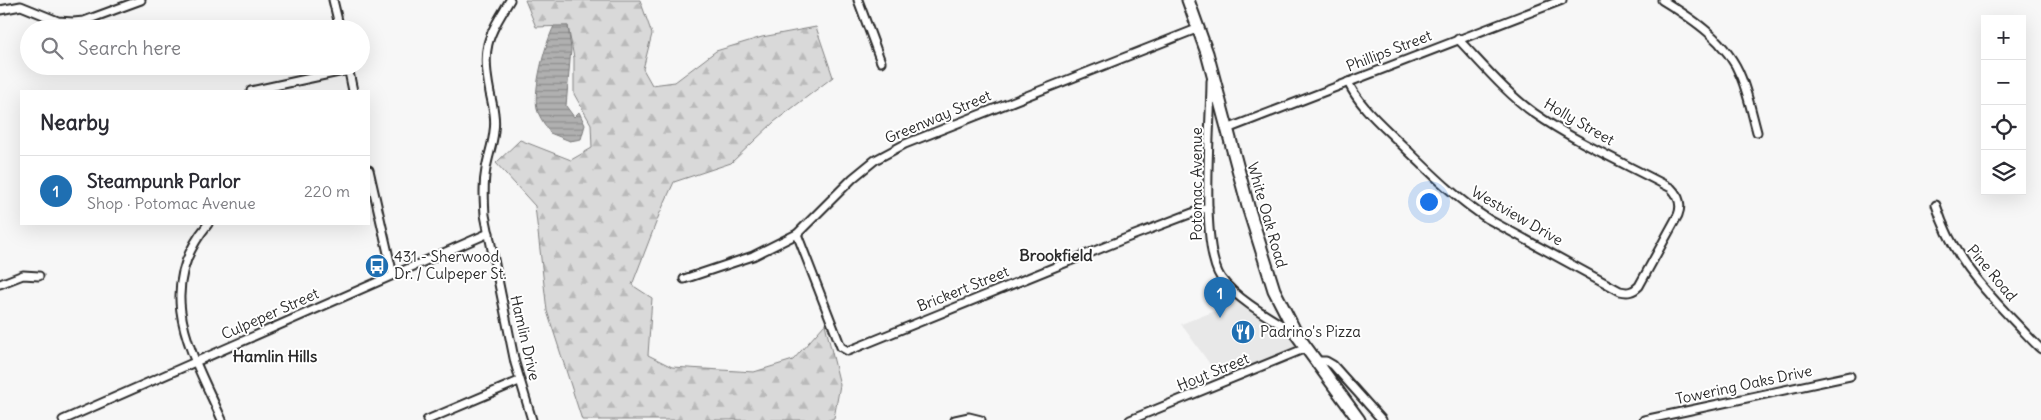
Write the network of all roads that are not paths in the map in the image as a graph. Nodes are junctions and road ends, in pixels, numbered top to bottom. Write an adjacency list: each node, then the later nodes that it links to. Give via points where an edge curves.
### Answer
1 (141, 0): 10 (street)
2 (333, 0): 11 (street)
3 (510, 0): 28 (street, Hamlin Drive, via 490,36 485,57 495,122 484,187)
4 (858, 0): 15 (street)
5 (1188, 0): 12 (main road, White Oak Road)
6 (1562, 0): 13 (street, Phillips Street)
7 (1662, 0): 22 (street, via 1713,36 1728,54 1741,76)
8 (0, 10): 9 (street, via 21,6)
9 (56, 20)
10 (87, 20)
11 (338, 20)
12 (1198, 28): 14 (main road, White Oak Road); 29 (street, Greenway Street, via 906,144 875,160 853,178)
13 (1458, 39): 18 (street, Phillips Street); 26 (street, Holly Street, via 1533,112 1671,188 1680,205)
14 (1206, 53): 21 (main road, White Oak Road); 25 (street, Potomac Avenue, via 1210,78)
15 (881, 62)
16 (318, 75): 19 (street)
17 (350, 75): 20 (street)
18 (1348, 82): 21 (street, Phillips Street); 26 (street, Westview Drive, via 1361,104 1453,194 1488,219 1620,291 1630,292 1638,286)
19 (255, 90)
20 (353, 90)
21 (1228, 129): 34 (main road, White Oak Road, via 1268,274)
22 (1756, 132)
23 (370, 174): 30 (street)
24 (1936, 205): 36 (street, Pine Road, via 1948,238 1965,266)
25 (1208, 207): 29 (street, Brickert Street, via 848,351 841,347); 34 (street, Potomac Avenue, via 1211,252 1222,278 1249,302)
26 (1674, 222)
27 (207, 225): 38 (street, via 189,254 180,287 182,327)
28 (489, 233): 30 (street, Culpeper Street); 40 (street, Hamlin Drive)
29 (797, 234): 32 (street, Greenway Street, via 753,256)
30 (393, 275): 38 (street, Culpeper Street)
31 (39, 276): 33 (street, via 23,275)
32 (684, 280)
33 (0, 284)
34 (1297, 335): 35 (main road, White Oak Road)
35 (1306, 348): 37 (main road, White Oak Road); 47 (street, Hoyt Street)
36 (2041, 349)
37 (1315, 361): 48 (main road, White Oak Road); 49 (street, via 1326,360 1333,365)
38 (196, 362): 41 (street, Culpeper Street); 42 (street)
39 (1850, 376): 50 (street, Towering Oaks Drive)
40 (519, 381): 43 (street); 44 (street, Hamlin Drive)
41 (63, 420)
42 (222, 420)
43 (427, 420)
44 (532, 420)
45 (955, 420): 46 (street, via 969,417)
46 (981, 420)
47 (1130, 420)
48 (1359, 420)
49 (1382, 420)
50 (1644, 420)

